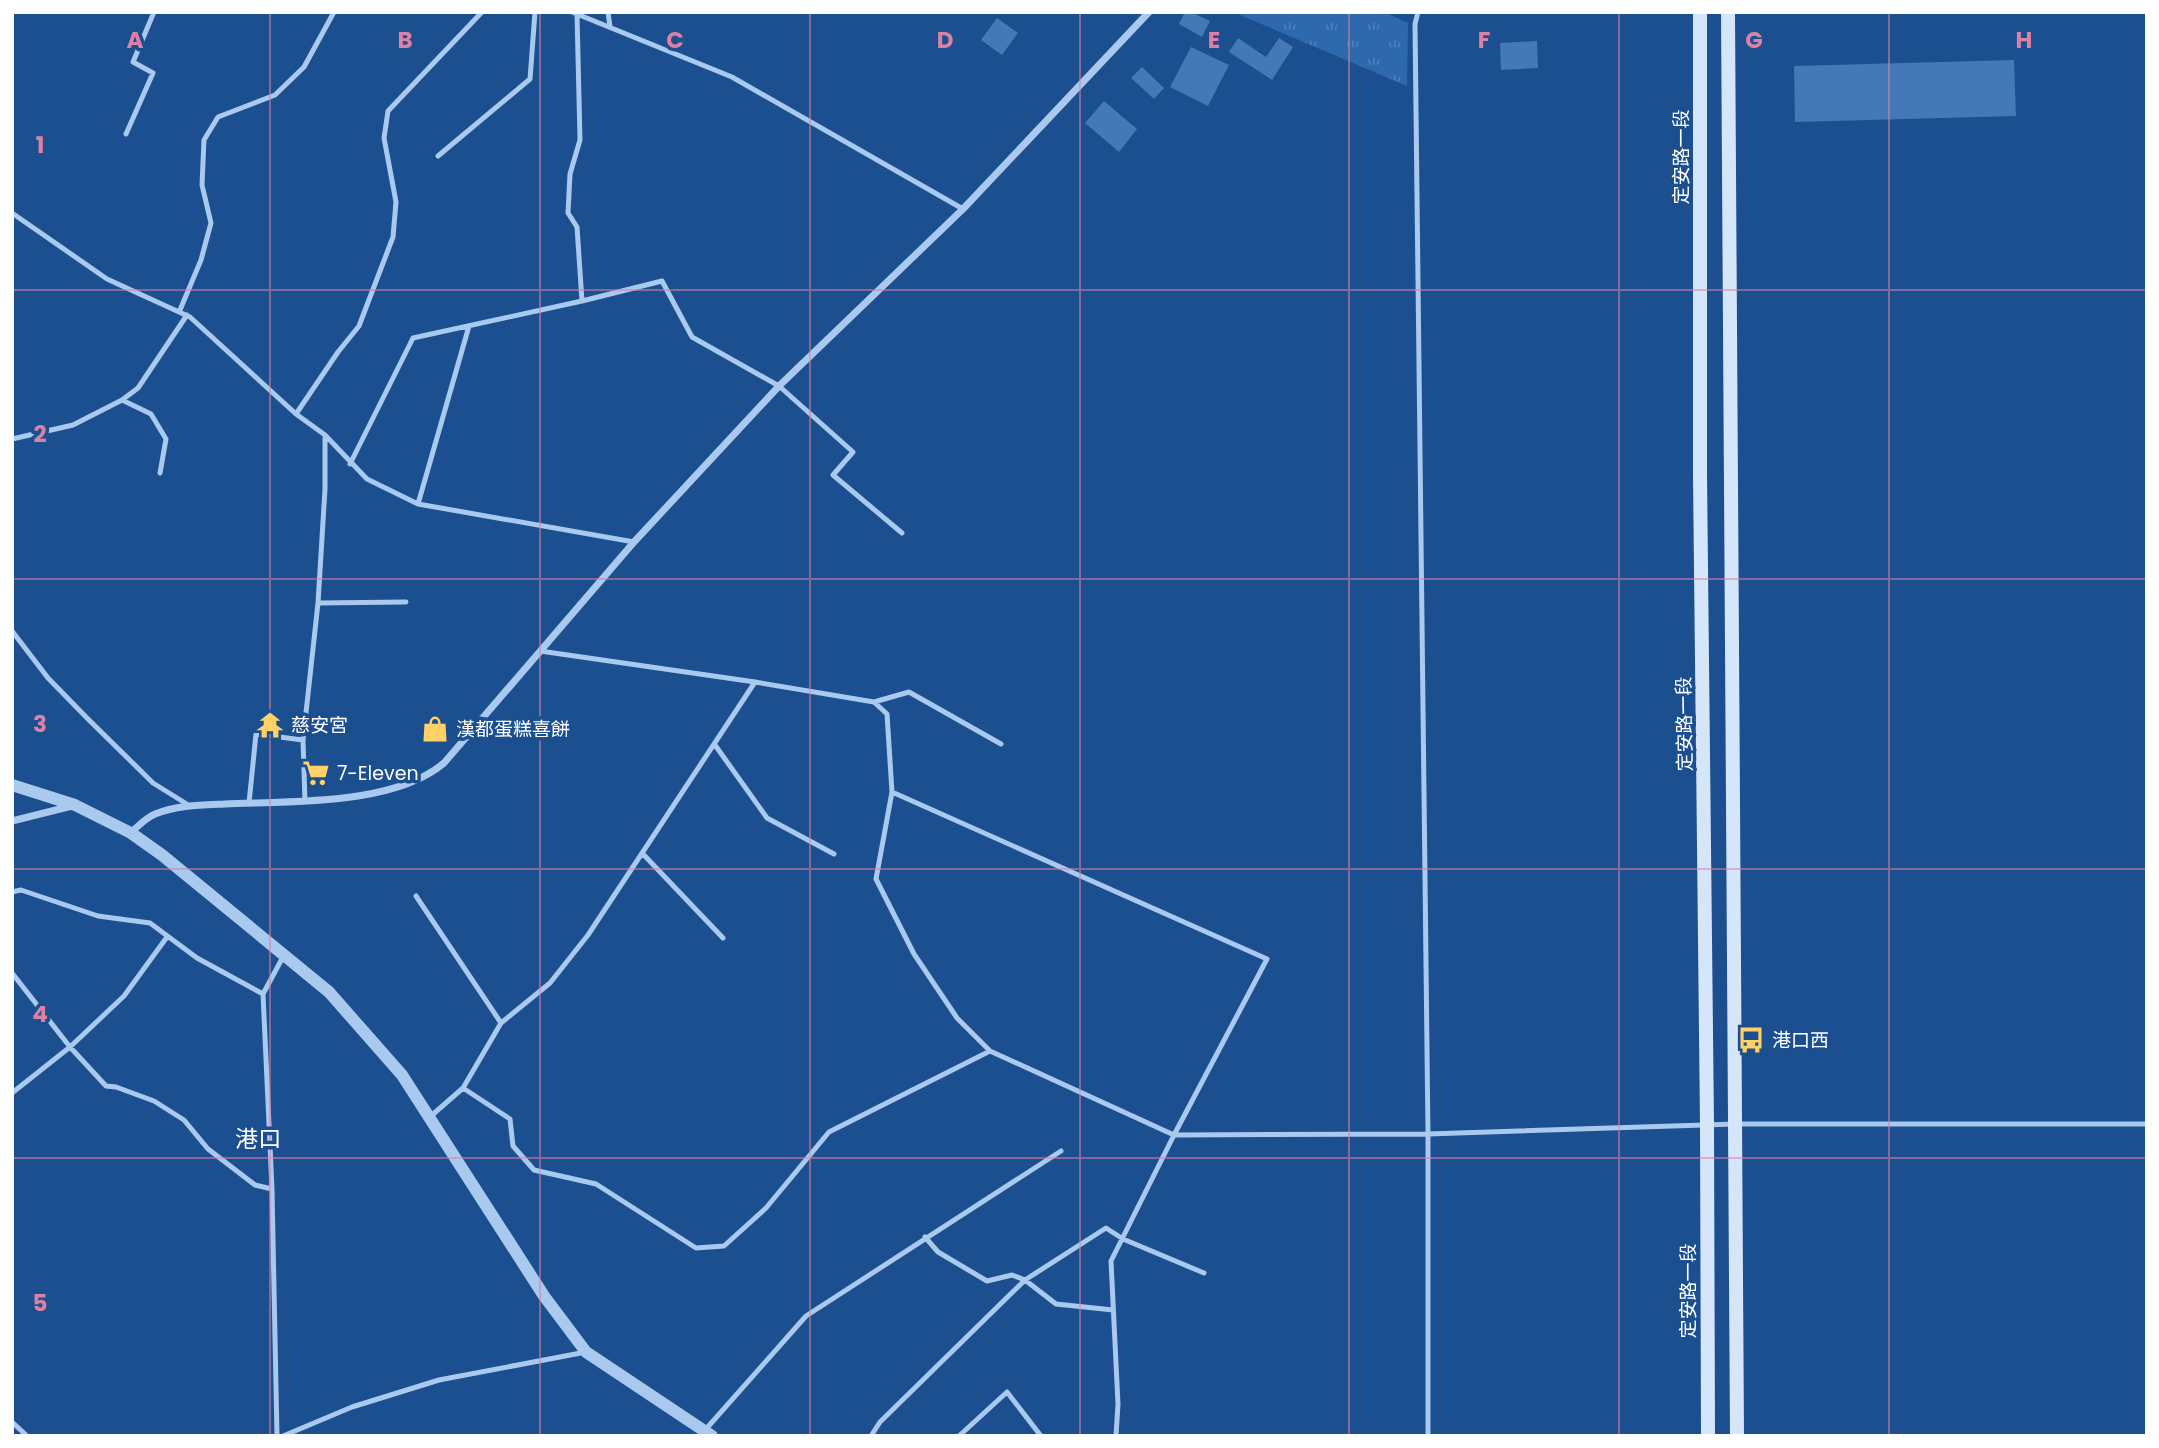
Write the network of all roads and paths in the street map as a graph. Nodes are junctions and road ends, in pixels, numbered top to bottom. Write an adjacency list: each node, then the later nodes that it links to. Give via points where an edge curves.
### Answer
1 (154, 12): 12 (lane, via 133,62 153,73)
2 (334, 12): 17 (lane, via 304,67 275,95 218,117 204,140 202,186 211,223)
3 (482, 12): 22 (lane, via 388,111 384,138 396,202 393,237 359,327)
4 (535, 12): 13 (lane, via 530,79)
5 (608, 12): 11 (lane)
6 (1149, 12): 14 (street)
7 (1418, 12): 65 (lane)
8 (1700, 12): 64 (main road, 定安路一段)
9 (1728, 12): 62 (main road)
10 (575, 13): 11 (lane); 16 (lane, via 580,140 570,174 568,213 577,227)
11 (610, 27): 14 (lane, via 732,77)
12 (126, 134)
13 (438, 156)
14 (963, 209): 20 (street)
15 (12, 213): 17 (lane, via 107,279)
16 (582, 301): 19 (lane); 20 (lane, via 662,281 692,337)
17 (180, 310): 18 (lane)
18 (187, 315): 21 (lane, via 138,388); 22 (lane)
19 (469, 326): 25 (lane, via 413,338); 27 (lane)
20 (779, 386): 28 (lane, via 853,452 833,475); 29 (street)
21 (122, 400): 24 (lane, via 73,425); 26 (lane, via 150,414 166,439)
22 (296, 414): 23 (lane)
23 (325, 435): 25 (lane); 31 (lane)
24 (12, 439)
25 (350, 464): 27 (lane, via 367,479)
26 (160, 473)
27 (418, 505): 29 (lane)
28 (902, 533)
29 (634, 542): 33 (street)
30 (406, 602): 31 (lane)
31 (318, 603): 36 (lane)
32 (12, 631): 44 (lane, via 48,678 153,783)
33 (540, 651): 34 (lane); 41 (street, via 429,775 365,795)
34 (755, 682): 35 (lane); 38 (lane)
35 (874, 702): 37 (lane, via 909,692); 40 (lane, via 887,714)
36 (303, 740): 41 (lane); 42 (lane, via 256,734)
37 (1001, 744)
38 (715, 745): 47 (lane); 48 (lane, via 767,818)
39 (12, 785): 43 (street)
40 (892, 792): 58 (lane, via 876,879 914,954 957,1018); 66 (lane, via 1267,959)
41 (304, 801): 42 (street)
42 (249, 803): 44 (street)
43 (75, 805): 45 (street); 46 (street)
44 (190, 806): 46 (street, via 153,814)
45 (12, 821)
46 (131, 833): 53 (street)
47 (642, 853): 52 (lane); 56 (lane, via 550,983)
48 (834, 854)
49 (12, 892): 51 (lane, via 21,890 98,916 150,923)
50 (416, 896): 56 (lane)
51 (167, 937): 55 (lane); 57 (lane, via 124,996)
52 (723, 939)
53 (284, 955): 55 (lane); 61 (street, via 329,992 402,1075)
54 (12, 973): 57 (lane)
55 (263, 994): 68 (lane)
56 (501, 1023): 59 (lane)
57 (70, 1047): 60 (lane); 68 (lane, via 106,1086 153,1101 184,1120 208,1149 256,1185)
58 (990, 1051): 59 (lane, via 829,1132 766,1209 724,1246 696,1248 596,1184 534,1170 513,1146 510,1119); 66 (lane)
59 (463, 1088): 61 (lane)
60 (12, 1093)
61 (429, 1118): 74 (street, via 544,1296)
62 (1735, 1124): 63 (lane); 64 (lane); 86 (main road)
63 (2147, 1124)
64 (1707, 1125): 65 (lane); 85 (main road, 定安路一段)
65 (1428, 1133): 66 (lane); 84 (lane)
66 (1174, 1135): 70 (lane)
67 (1061, 1151): 69 (lane)
68 (272, 1189): 78 (lane)
69 (925, 1237): 72 (lane, via 938,1252 988,1280 1013,1275); 76 (lane, via 806,1316)
70 (1123, 1239): 71 (lane); 72 (lane, via 1106,1228); 73 (lane, via 1111,1261)
71 (1204, 1273)
72 (1024, 1280): 73 (lane, via 1056,1304); 80 (lane)
73 (1112, 1310): 83 (lane)
74 (586, 1352): 76 (street); 79 (lane, via 439,1380 352,1407)
75 (12, 1422): 77 (lane)
76 (708, 1433)
77 (27, 1436)
78 (277, 1436)
79 (283, 1436)
80 (871, 1436)
81 (959, 1436): 82 (lane, via 1007,1392)
82 (1041, 1436)
83 (1116, 1436)
84 (1428, 1436)
85 (1708, 1436)
86 (1737, 1436)

